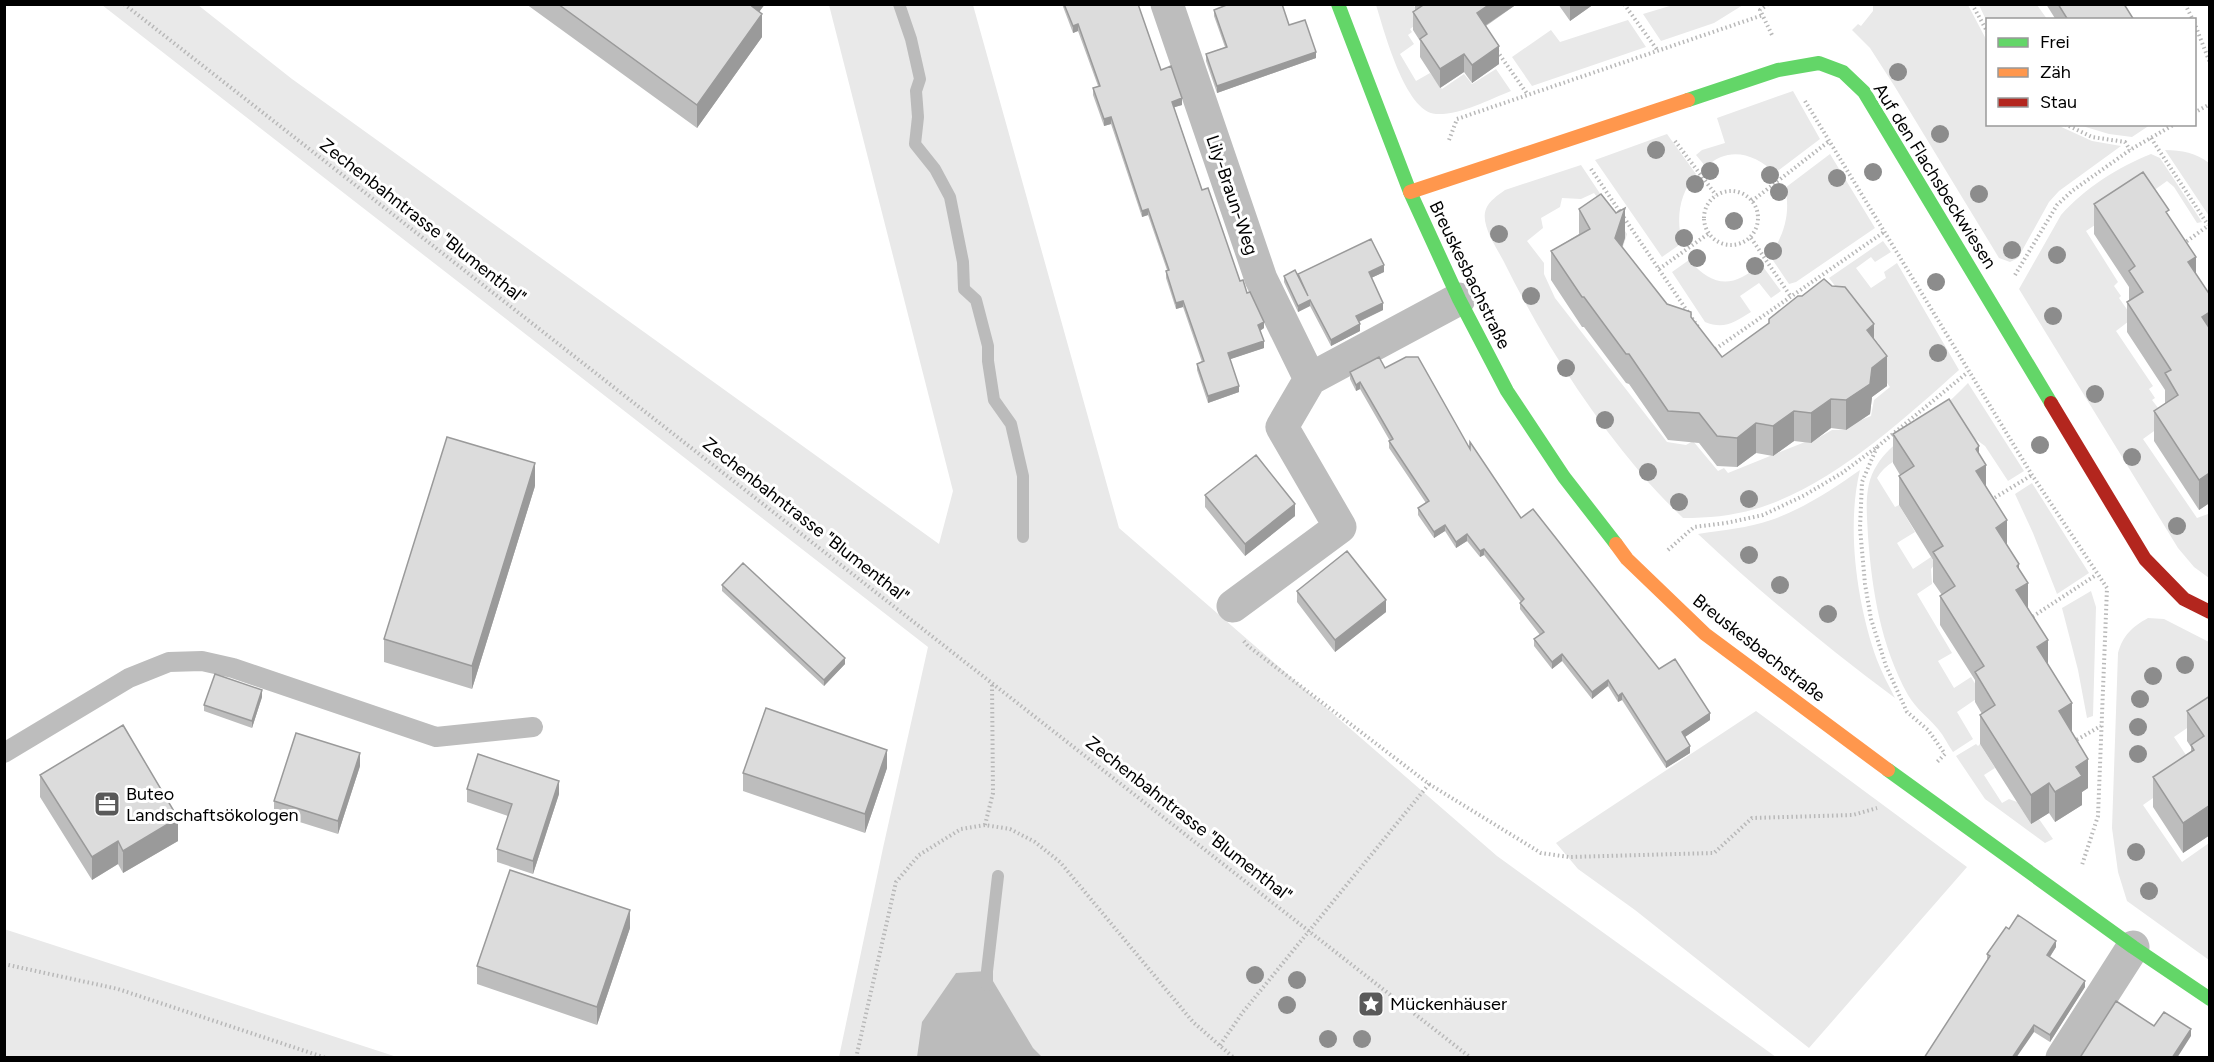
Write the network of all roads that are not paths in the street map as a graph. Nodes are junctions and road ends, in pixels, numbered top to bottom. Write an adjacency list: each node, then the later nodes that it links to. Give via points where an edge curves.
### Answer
1 (1167, 4): 5 (street, Lily-Braun-Weg, via 1261,279)
2 (1338, 4): 3 (street, Breuskesbachstraße)
3 (1410, 192): 4 (street, Breuskesbachstraße); 7 (street, Auf den Flachsbeckwiesen, via 1778,70 1820,63 1843,72 1864,92 2145,559 2184,599)
4 (1459, 299): 5 (street); 10 (street, Breuskesbachstraße, via 1507,391 1564,477 1627,559 1705,634)
5 (1310, 380): 6 (street, via 1282,427 1340,527)
6 (1233, 606)
7 (2210, 612)
8 (533, 727): 9 (lane, via 436,737 233,669 202,661 169,662 129,678)
9 (4, 753)
10 (2133, 948): 11 (street, Breuskesbachstraße); 12 (street)
11 (2210, 999)
12 (2062, 1058)

